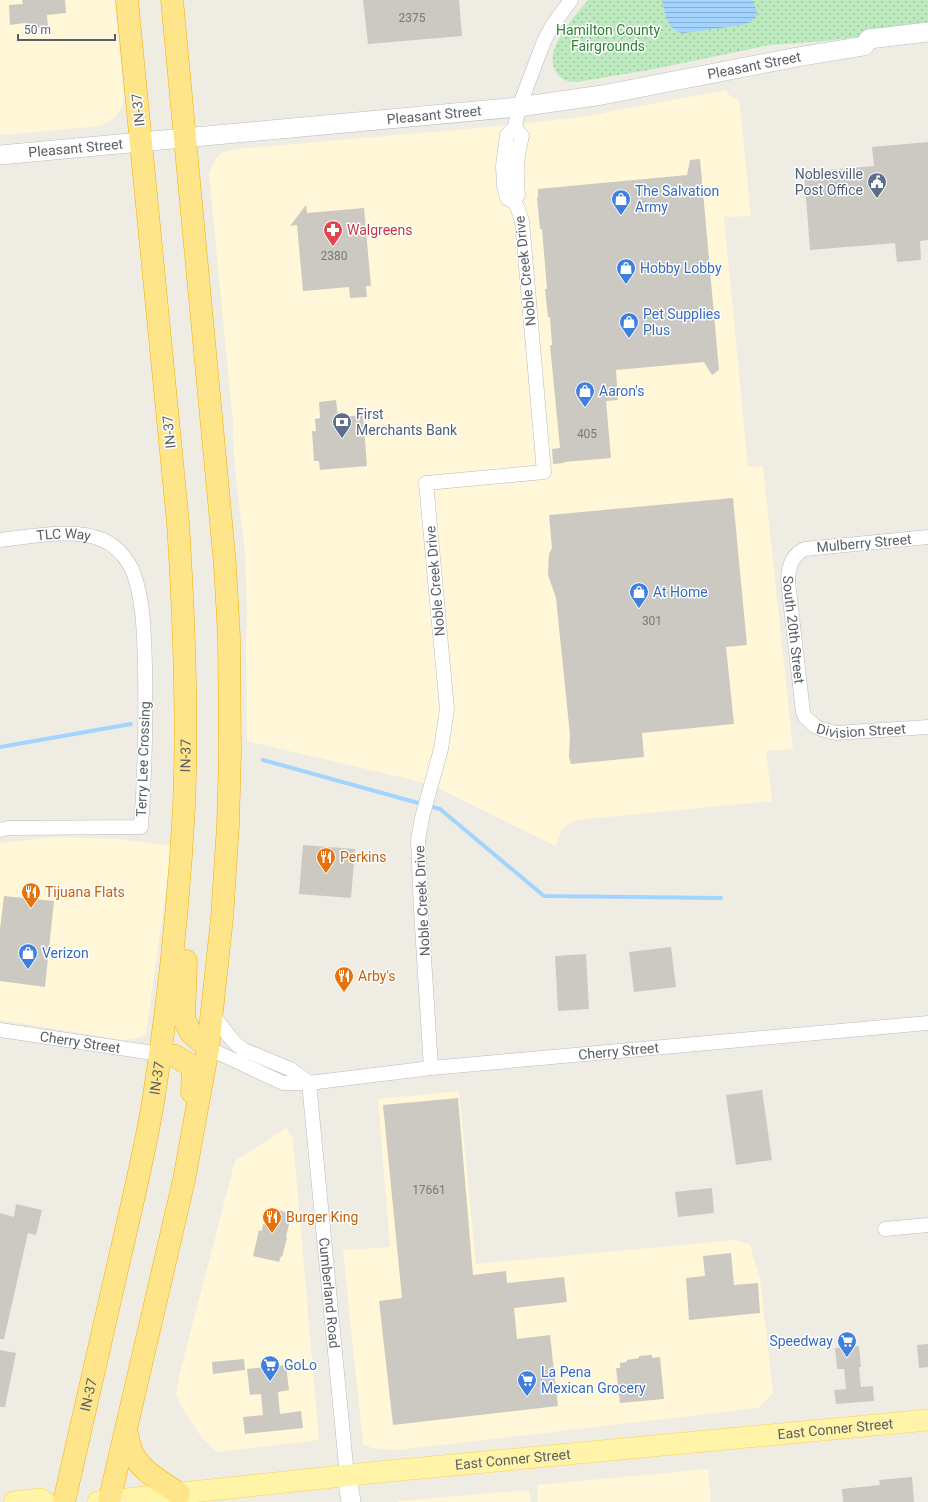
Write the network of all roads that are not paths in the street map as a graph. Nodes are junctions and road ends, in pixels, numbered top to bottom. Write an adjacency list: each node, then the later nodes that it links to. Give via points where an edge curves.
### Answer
1 (127, 0): 9 (highway, IN-37)
2 (172, 0): 8 (highway)
3 (571, 0): 7 (street, Noble Creek Drive, via 544,41)
4 (928, 32): 6 (street, Pleasant Street, via 870,39)
5 (928, 42): 6 (street, Pleasant Street, via 871,52)
6 (864, 46): 7 (street, Pleasant Street, via 602,95)
7 (519, 107): 8 (street, Pleasant Street); 24 (street, Noble Creek Drive, via 516,127 507,135 503,166 504,186 507,198 514,202 522,221 544,472 426,483 447,709 441,749 418,840)
8 (185, 137): 9 (street, Pleasant Street); 19 (highway, via 226,565 229,637 228,825)
9 (141, 142): 10 (street, Pleasant Street); 18 (highway, IN-37, via 183,595 185,761)
10 (0, 155)
11 (928, 538): 13 (street, Mulberry Street)
12 (0, 540): 14 (street, TLC Way, via 81,534 103,540)
13 (801, 551): 15 (street, South 20th Street, via 790,565 788,582)
14 (123, 555): 17 (street, Terry Lee Crossing, via 136,580 144,632 146,743 141,827)
15 (803, 712): 16 (street, Division Street, via 815,726 836,734)
16 (928, 727)
17 (0, 830)
18 (177, 906): 22 (highway, via 187,948 184,1019 191,1033); 23 (highway, IN-37)
19 (212, 1014): 22 (highway); 25 (street, via 244,1050 290,1069)
20 (928, 1023): 24 (street, Cherry Street)
21 (0, 1030): 23 (street, Cherry Street)
22 (208, 1048): 25 (street, Cherry Street, via 283,1083); 26 (highway)
23 (160, 1054): 26 (highway, via 175,1056 192,1067); 35 (highway, IN-37, via 139,1175)
24 (431, 1068): 25 (street, Cherry Street)
25 (309, 1083): 31 (street, Cumberland Road)
26 (184, 1180): 30 (highway)
27 (928, 1225): 28 (street)
28 (885, 1229)
29 (928, 1420): 31 (main road, East Conner Street)
30 (126, 1429): 32 (highway, via 132,1451 139,1464); 36 (highway)
31 (347, 1476): 32 (main road, East Conner Street); 37 (street, Cumberland Road)
32 (179, 1494): 36 (main road, East Conner Street)
33 (14, 1502): 34 (main road, via 40,1499)
34 (45, 1502)
35 (64, 1502)
36 (105, 1502)
37 (351, 1502)

